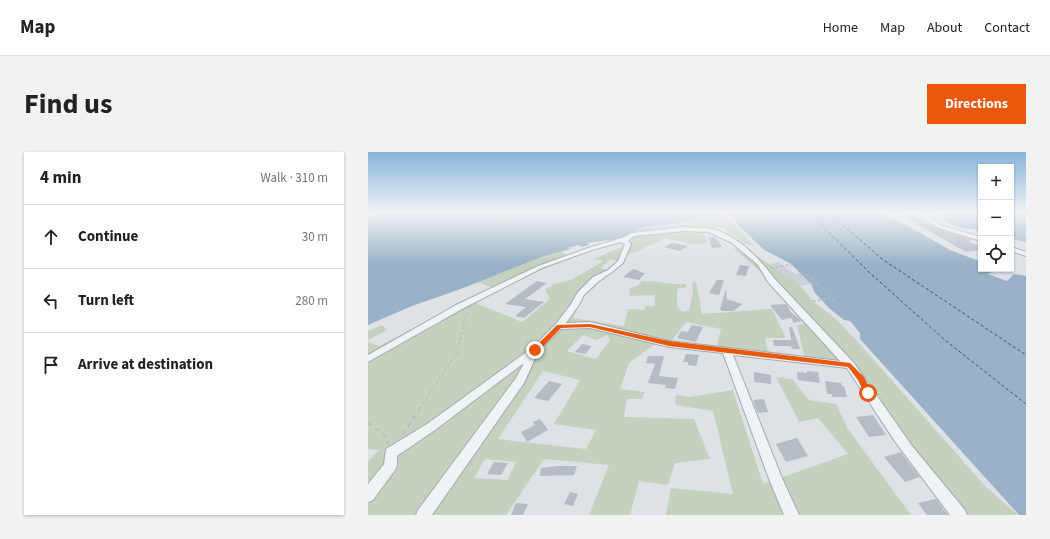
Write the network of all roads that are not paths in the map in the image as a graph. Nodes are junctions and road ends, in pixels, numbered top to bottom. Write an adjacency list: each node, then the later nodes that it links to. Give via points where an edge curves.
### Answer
1 (674, 230): 4 (street)
2 (708, 230): 12 (street, via 734,242 764,270)
3 (948, 230): 5 (street)
4 (628, 236): 8 (street, via 624,241 628,244 621,262 580,294 575,306); 11 (street, via 540,267 468,302)
5 (978, 238)
6 (1014, 250): 7 (street)
7 (1026, 254)
8 (559, 326): 9 (street); 10 (street, via 590,325 658,342)
9 (535, 350): 13 (street, via 431,427 391,453 390,466); 14 (street, via 520,380)
10 (728, 351): 12 (street); 15 (street)
11 (368, 359)
12 (850, 365): 16 (street, via 862,379 879,410)
13 (368, 495)
14 (423, 515)
15 (792, 515)
16 (960, 515)

